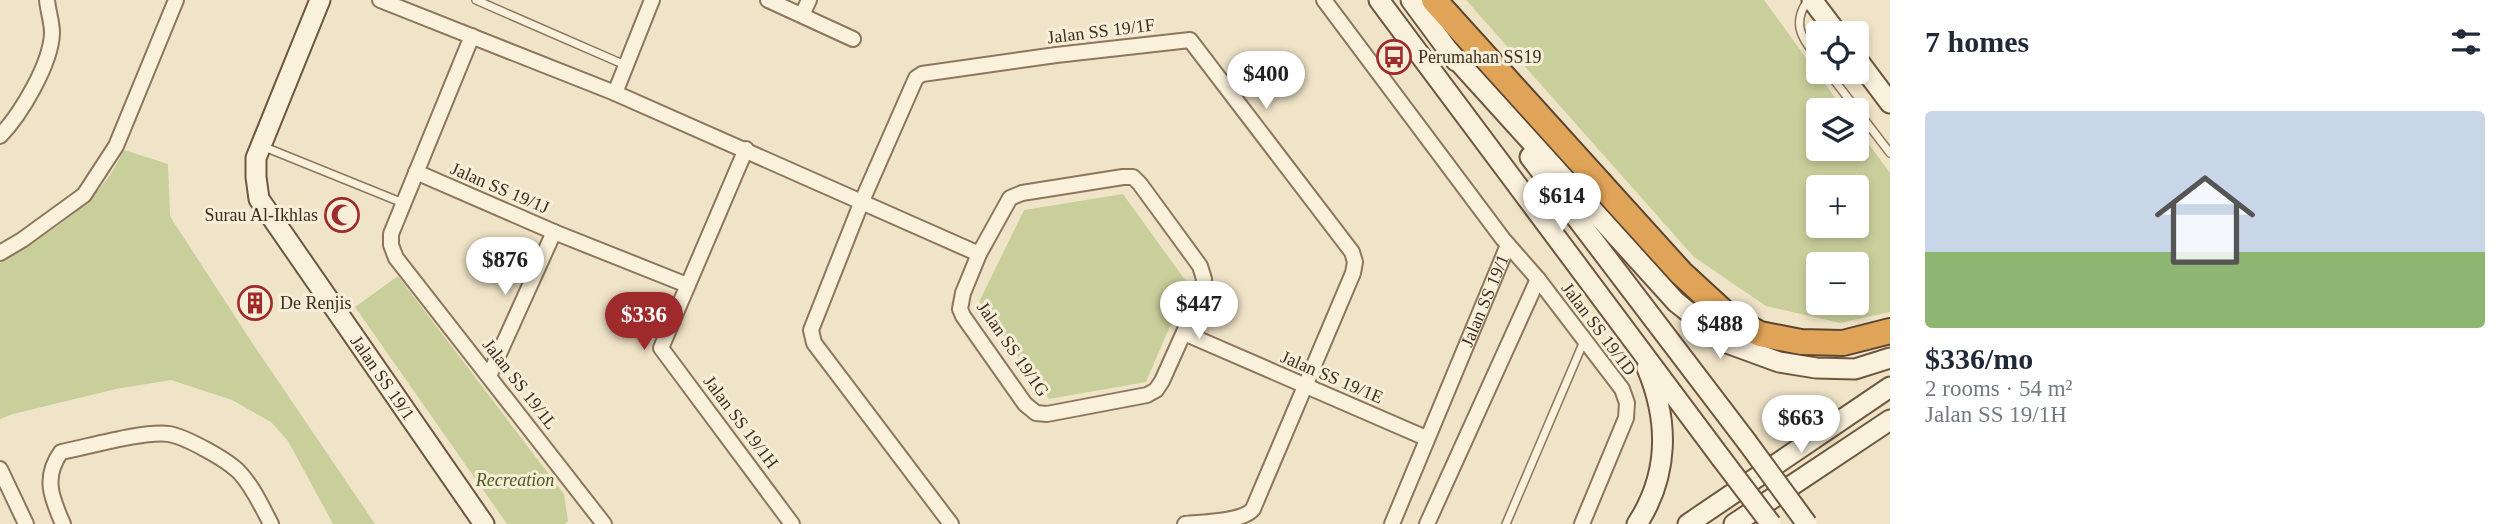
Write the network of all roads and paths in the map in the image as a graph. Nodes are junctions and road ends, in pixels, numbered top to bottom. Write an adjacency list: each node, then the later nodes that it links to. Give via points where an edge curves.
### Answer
1 (47, 0): 25 (street, via 52,34 38,81)
2 (176, 0): 34 (street, via 116,146 83,195)
3 (320, 0): 26 (main road, Jalan SS 19/1)
4 (380, 0): 16 (street)
5 (476, 0): 20 (lane)
6 (652, 0): 20 (street)
7 (768, 0): 14 (street)
8 (809, 0): 14 (street)
9 (1324, 0): 33 (street, Jalan SS 19/1)
10 (1379, 0): 41 (main road)
11 (1411, 0): 19 (main road)
12 (1434, 0): 38 (highway, via 1681,274 1730,318 1760,334 1801,342 1843,343)
13 (1810, 0): 15 (main road); 18 (lane, via 1798,23)
14 (802, 15): 17 (street)
15 (1827, 21)
16 (472, 36): 23 (street); 29 (street, Jalan SS 19/1L)
17 (853, 39)
18 (1806, 42)
19 (1448, 50): 42 (main road, via 1676,302 1727,343 1779,362 1816,368 1855,369); 65 (main road, bridge)
20 (625, 65): 23 (street)
21 (1869, 75): 24 (main road)
22 (1837, 84): 28 (lane)
23 (615, 93): 27 (street)
24 (1890, 103)
25 (0, 136)
26 (262, 146): 31 (lane); 53 (main road, Jalan SS 19/1, via 256,158 259,199)
27 (746, 149): 30 (street); 37 (street, Jalan SS 19/1H)
28 (1890, 153)
29 (415, 172): 31 (street, Jalan SS 19/1L); 32 (street, Jalan SS 19/1J)
30 (862, 201): 35 (street); 44 (street, Jalan SS 19/1F, via 916,78 922,74 1190,40 1355,262); 55 (street, Jalan SS 19/1F, via 811,330 814,343)
31 (403, 203): 43 (street, Jalan SS 19/1L, via 391,234 396,258)
32 (554, 232): 37 (street, Jalan SS 19/1J); 43 (street)
33 (1508, 245): 36 (street, Jalan SS 19/1D); 47 (street, Jalan SS 19/1)
34 (0, 253)
35 (979, 254): 39 (street, Jalan SS 19/1G, via 1010,198 1133,177 1200,266 1202,292); 39 (street, Jalan SS 19/1G, via 960,309 1025,404 1036,413 1147,395 1162,381)
36 (1538, 279): 40 (street, Jalan SS 19/1D); 58 (street)
37 (687, 285): 54 (street, Jalan SS 19/1H, via 662,348)
38 (1890, 331)
39 (1184, 333): 44 (street, Jalan SS 19/1E)
40 (1584, 340): 59 (lane); 60 (street, Jalan SS 19/1D, via 1622,389 1627,403 1626,418)
41 (1638, 347): 61 (main road, via 1657,399 1663,441 1659,479); 64 (main road, bridge)
42 (1890, 358)
43 (489, 376): 49 (street, Jalan SS 19/1L)
44 (1305, 387): 47 (street, Jalan SS 19/1E); 56 (street, Jalan SS 19/1F, via 1249,514)
45 (1890, 387): 62 (main road)
46 (1890, 420): 63 (main road)
47 (1426, 438): 57 (street, Jalan SS 19/1)
48 (0, 469): 50 (street)
49 (601, 523)
50 (26, 524)
51 (63, 524): 52 (street, via 50,486 52,465 61,452 170,434 239,471)
52 (271, 524)
53 (484, 524)
54 (792, 524)
55 (951, 524)
56 (1185, 524)
57 (1392, 524)
58 (1427, 524)
59 (1506, 524)
60 (1582, 524)
61 (1637, 524)
62 (1688, 524)
63 (1734, 524)
64 (1771, 524)
65 (1808, 524)

